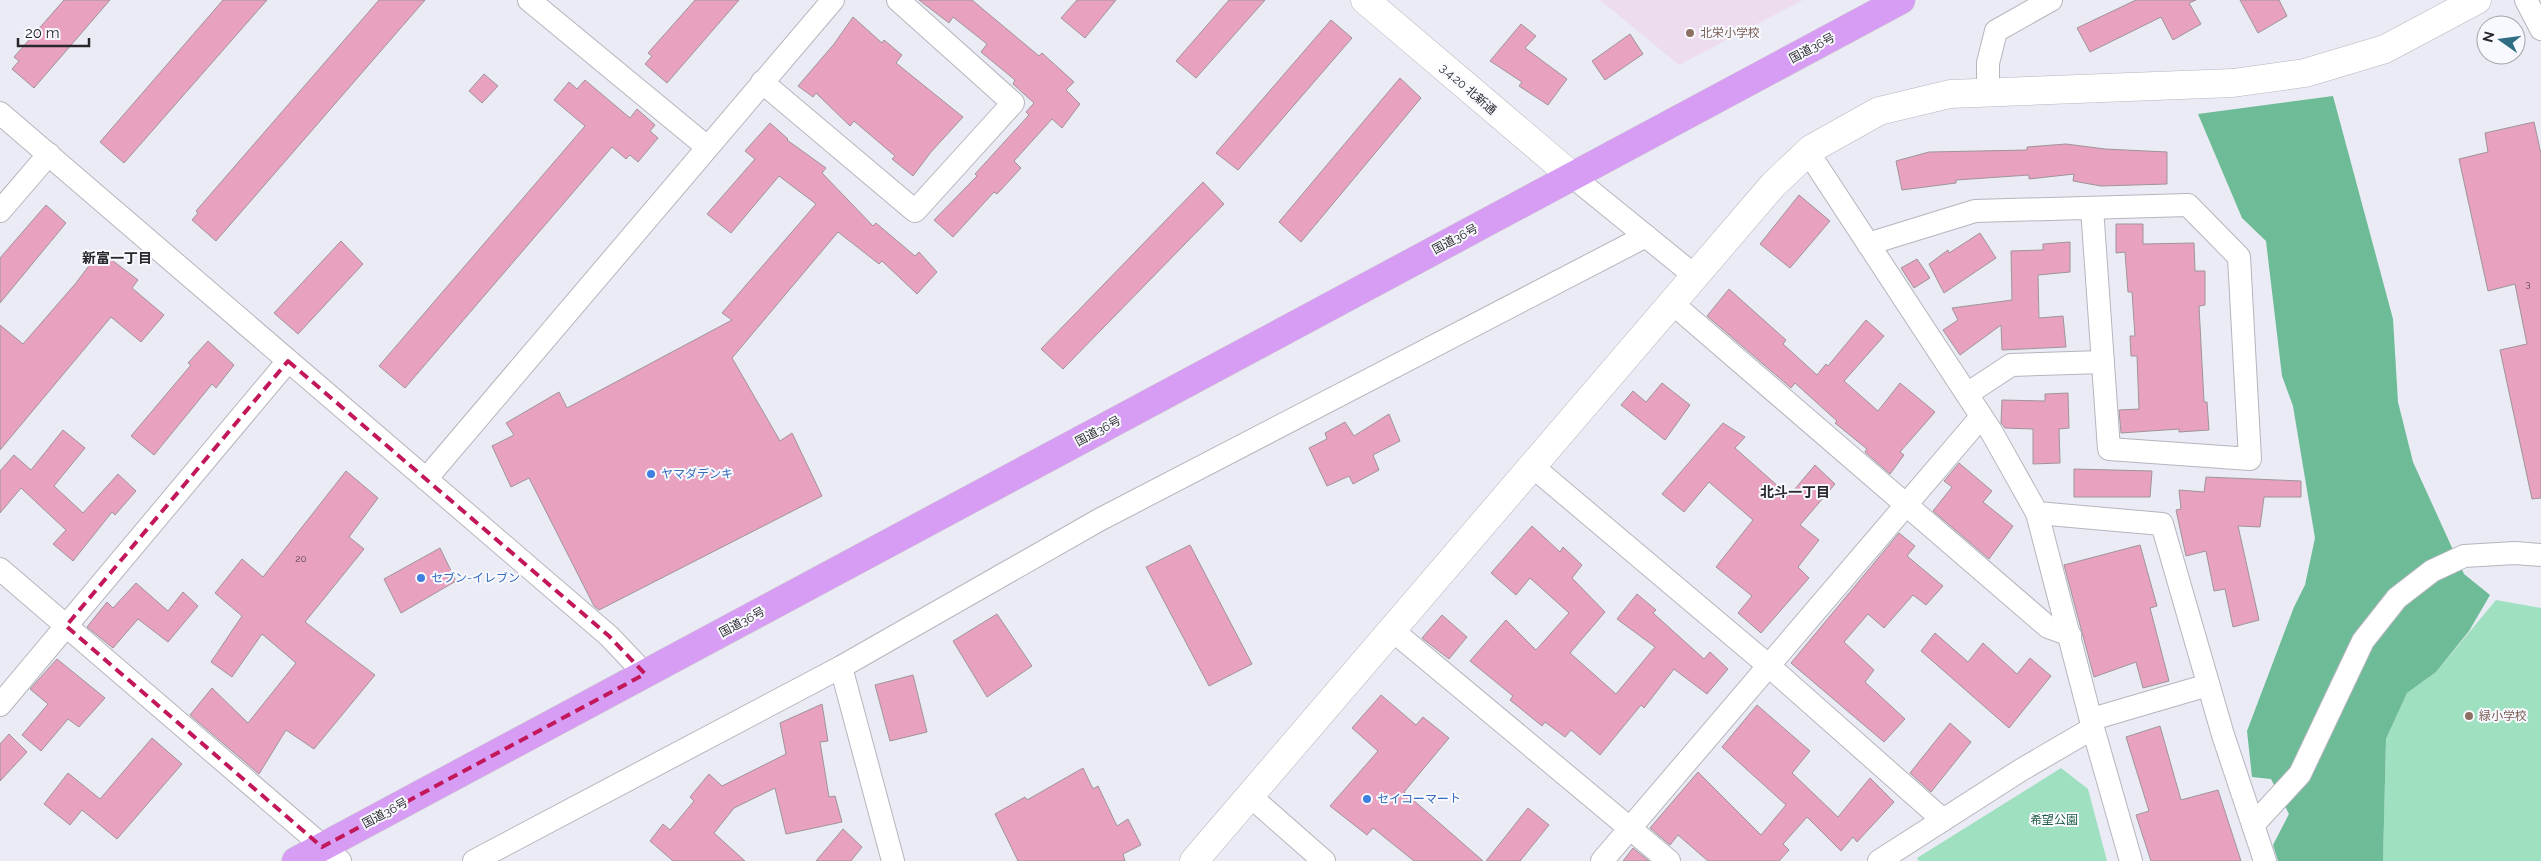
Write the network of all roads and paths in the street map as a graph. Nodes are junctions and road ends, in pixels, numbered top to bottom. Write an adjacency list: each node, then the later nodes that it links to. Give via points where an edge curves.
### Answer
1 (529, 0): 13 (street)
2 (833, 0): 10 (street)
3 (898, 0): 10 (street, via 1013,102 915,211)
4 (1365, 0): 16 (street, 3.4.20 北新通)
5 (1901, 0): 16 (highway, 国道36号)
6 (2051, 0): 11 (street, via 1996,31 1988,63)
7 (2477, 0): 11 (street, via 2385,49 2305,73 2233,83)
8 (2526, 0): 9 (street)
9 (2541, 29)
10 (762, 82): 13 (street)
11 (1988, 92): 14 (street, via 1950,94 1879,111)
12 (0, 114): 15 (street)
13 (707, 147): 28 (street)
14 (1808, 152): 20 (street); 21 (street, via 1773,185)
15 (49, 154): 18 (street); 23 (street)
16 (1572, 176): 19 (street); 38 (highway, 国道36号)
17 (2092, 208): 20 (street, via 1975,211); 24 (street); 24 (street, via 2188,205 2239,257 2250,459 2109,449)
18 (0, 211)
19 (1646, 236): 21 (street); 37 (street, via 1099,520)
20 (1868, 244): 25 (street)
21 (1695, 276): 22 (street)
22 (1672, 304): 27 (street); 29 (street)
23 (288, 361): 28 (street); 33 (street)
24 (2103, 362): 25 (street, via 2011,365)
25 (1967, 394): 26 (street)
26 (1981, 417): 29 (street); 30 (street)
27 (1532, 466): 34 (street); 36 (street)
28 (426, 479): 38 (street, via 609,636)
29 (1907, 506): 35 (street, via 2048,626); 36 (street)
30 (2037, 513): 35 (street); 39 (street, via 2162,524)
31 (2541, 555): 44 (street, via 2464,556 2432,571 2397,598 2363,641 2300,774)
32 (0, 569): 33 (street)
33 (66, 626): 40 (street); 46 (street)
34 (1392, 630): 42 (street); 45 (street)
35 (2070, 635): 41 (street)
36 (1769, 666): 43 (street); 45 (street)
37 (841, 667): 49 (street); 50 (street)
38 (645, 674): 46 (highway, 国道36号)
39 (2208, 685): 41 (street); 44 (street)
40 (0, 705)
41 (2092, 724): 43 (street); 55 (street)
42 (1250, 796): 51 (street); 52 (street)
43 (1943, 820): 47 (street)
44 (2253, 826): 56 (street)
45 (1631, 828): 53 (street); 54 (street)
46 (331, 854): 48 (highway, 国道36号)
47 (1888, 859)
48 (296, 861)
49 (474, 861)
50 (894, 861)
51 (1194, 861)
52 (1324, 861)
53 (1602, 861)
54 (1669, 861)
55 (2130, 861)
56 (2265, 861)

